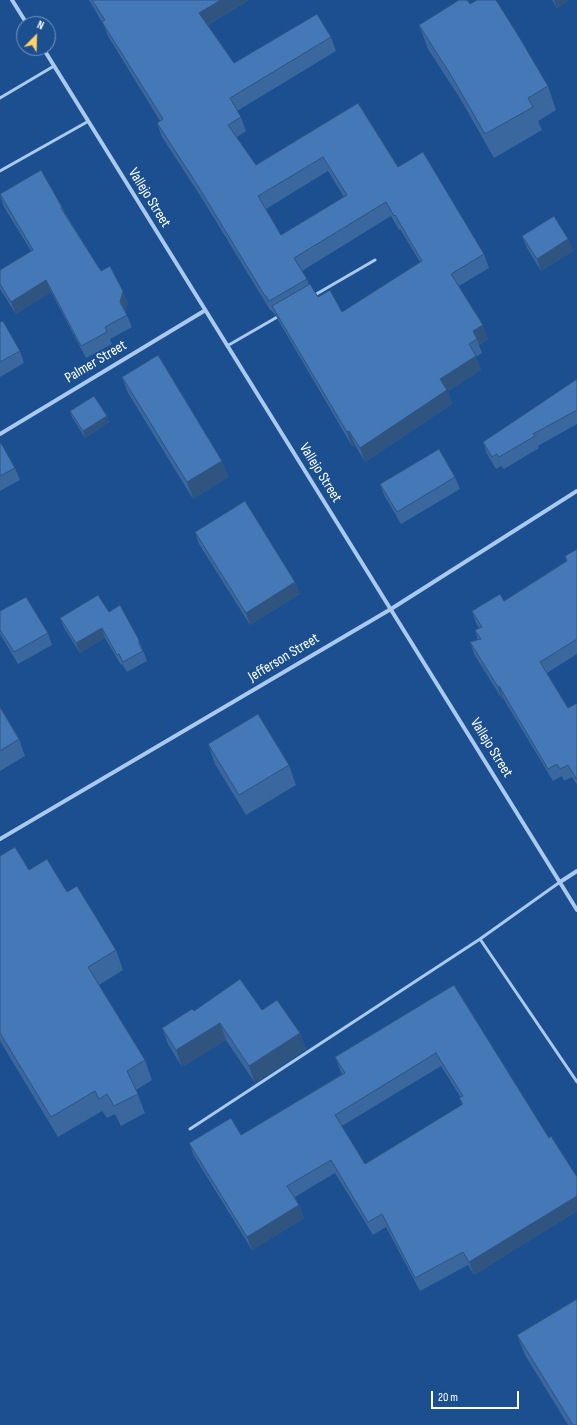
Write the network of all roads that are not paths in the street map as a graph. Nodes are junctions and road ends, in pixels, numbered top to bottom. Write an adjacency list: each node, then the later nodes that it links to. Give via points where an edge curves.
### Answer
1 (12, 0): 2 (street)
2 (22, 16)
3 (47, 56): 4 (street, Vallejo Street)
4 (54, 66): 5 (lane); 6 (street, Vallejo Street)
5 (0, 98)
6 (87, 122): 7 (lane); 10 (street, Vallejo Street)
7 (0, 171)
8 (375, 260): 9 (lane)
9 (308, 299)
10 (204, 311): 12 (street, Vallejo Street); 13 (street, Palmer Street)
11 (281, 315): 12 (lane)
12 (227, 346): 15 (street, Vallejo Street)
13 (0, 434)
14 (577, 491): 15 (street, Jefferson Street)
15 (391, 609): 16 (street, Jefferson Street); 18 (street, Vallejo Street)
16 (0, 839)
17 (577, 871): 18 (street)
18 (560, 882): 19 (street, Vallejo Street); 20 (lane)
19 (577, 910)
20 (480, 939): 21 (lane); 22 (lane)
21 (577, 1082)
22 (190, 1129)

